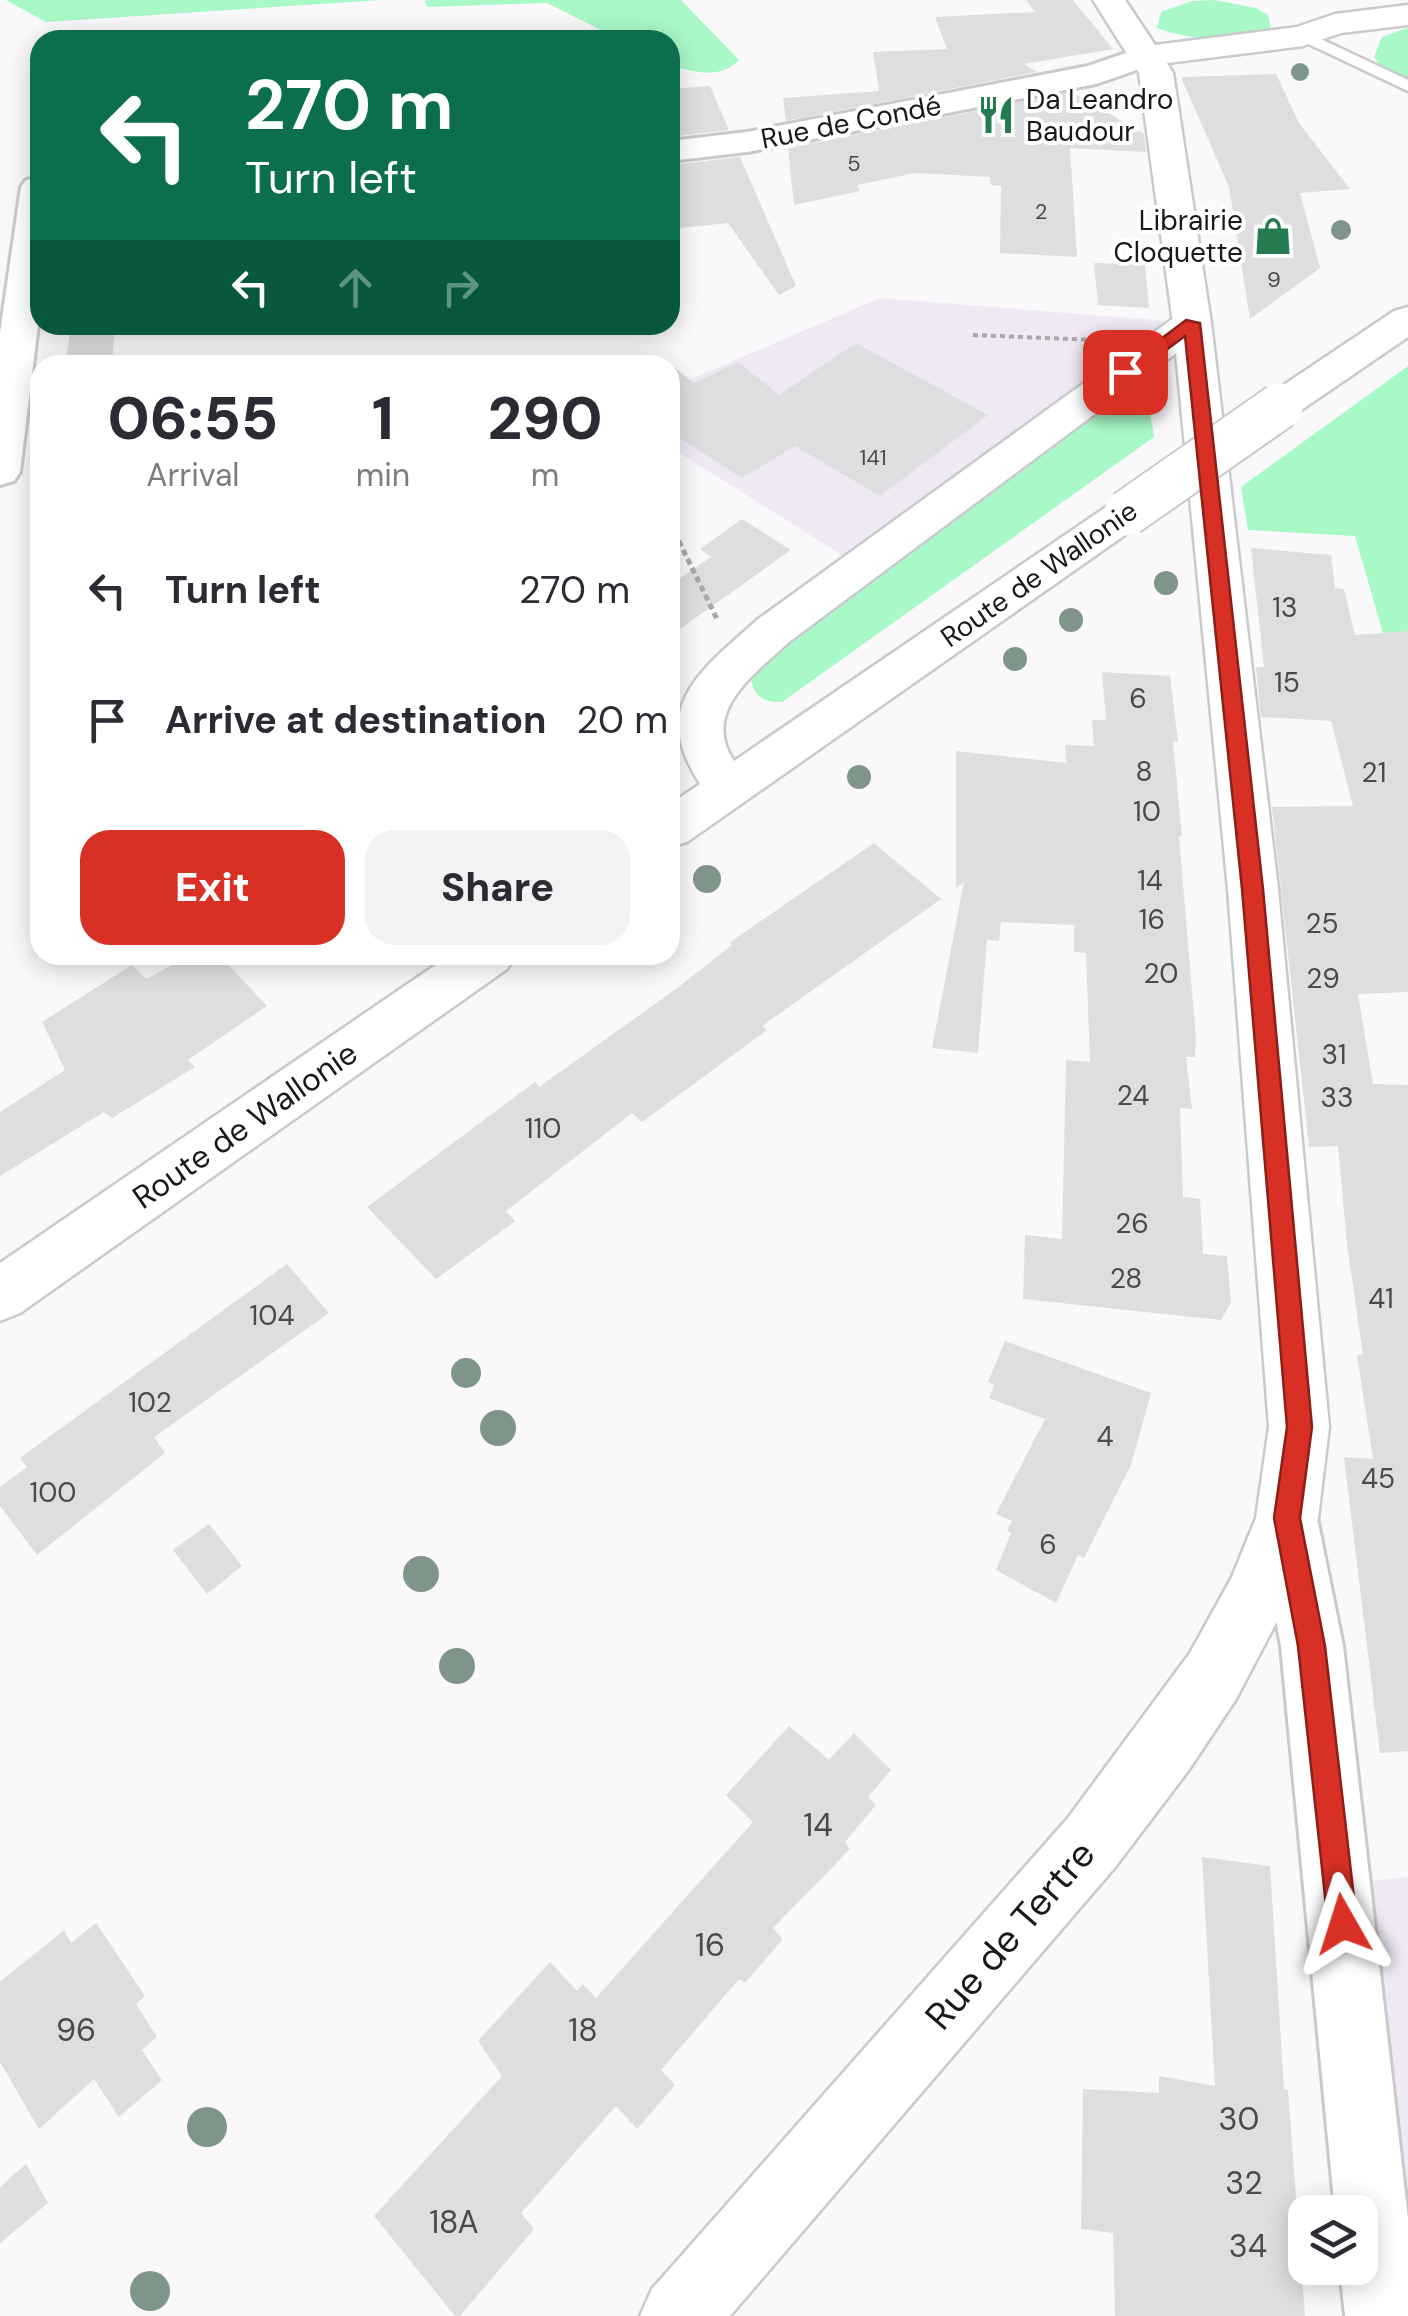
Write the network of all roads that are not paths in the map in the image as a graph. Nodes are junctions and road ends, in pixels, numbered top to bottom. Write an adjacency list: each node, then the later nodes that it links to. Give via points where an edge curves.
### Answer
1 (1121, 3): 4 (street, Rue de Tertre)
2 (1408, 15): 3 (street, via 1336,24)
3 (1297, 21): 4 (street); 5 (lane)
4 (1146, 56): 6 (street, Rue de Condé, via 1096,74); 11 (street, Rue de Tertre, via 1156,73)
5 (1408, 86)
6 (680, 150)
7 (30, 188): 8 (street)
8 (0, 190)
9 (30, 253): 12 (street)
10 (1408, 318): 13 (street, Route de Wallonie, bridge)
11 (1174, 336): 13 (street, via 773,632 717,685 700,714 702,745); 17 (street, Rue de Tertre, via 1253,889 1299,1427)
12 (0, 472)
13 (728, 789): 14 (street, Route de Wallonie)
14 (680, 822)
15 (475, 965): 16 (street, Route de Wallonie)
16 (0, 1295)
17 (1287, 1518): 18 (street, Rue de Tertre, via 1256,1597 1164,1748 1079,1857); 19 (street, via 1312,1646)
18 (679, 2316)
19 (1382, 2316)

